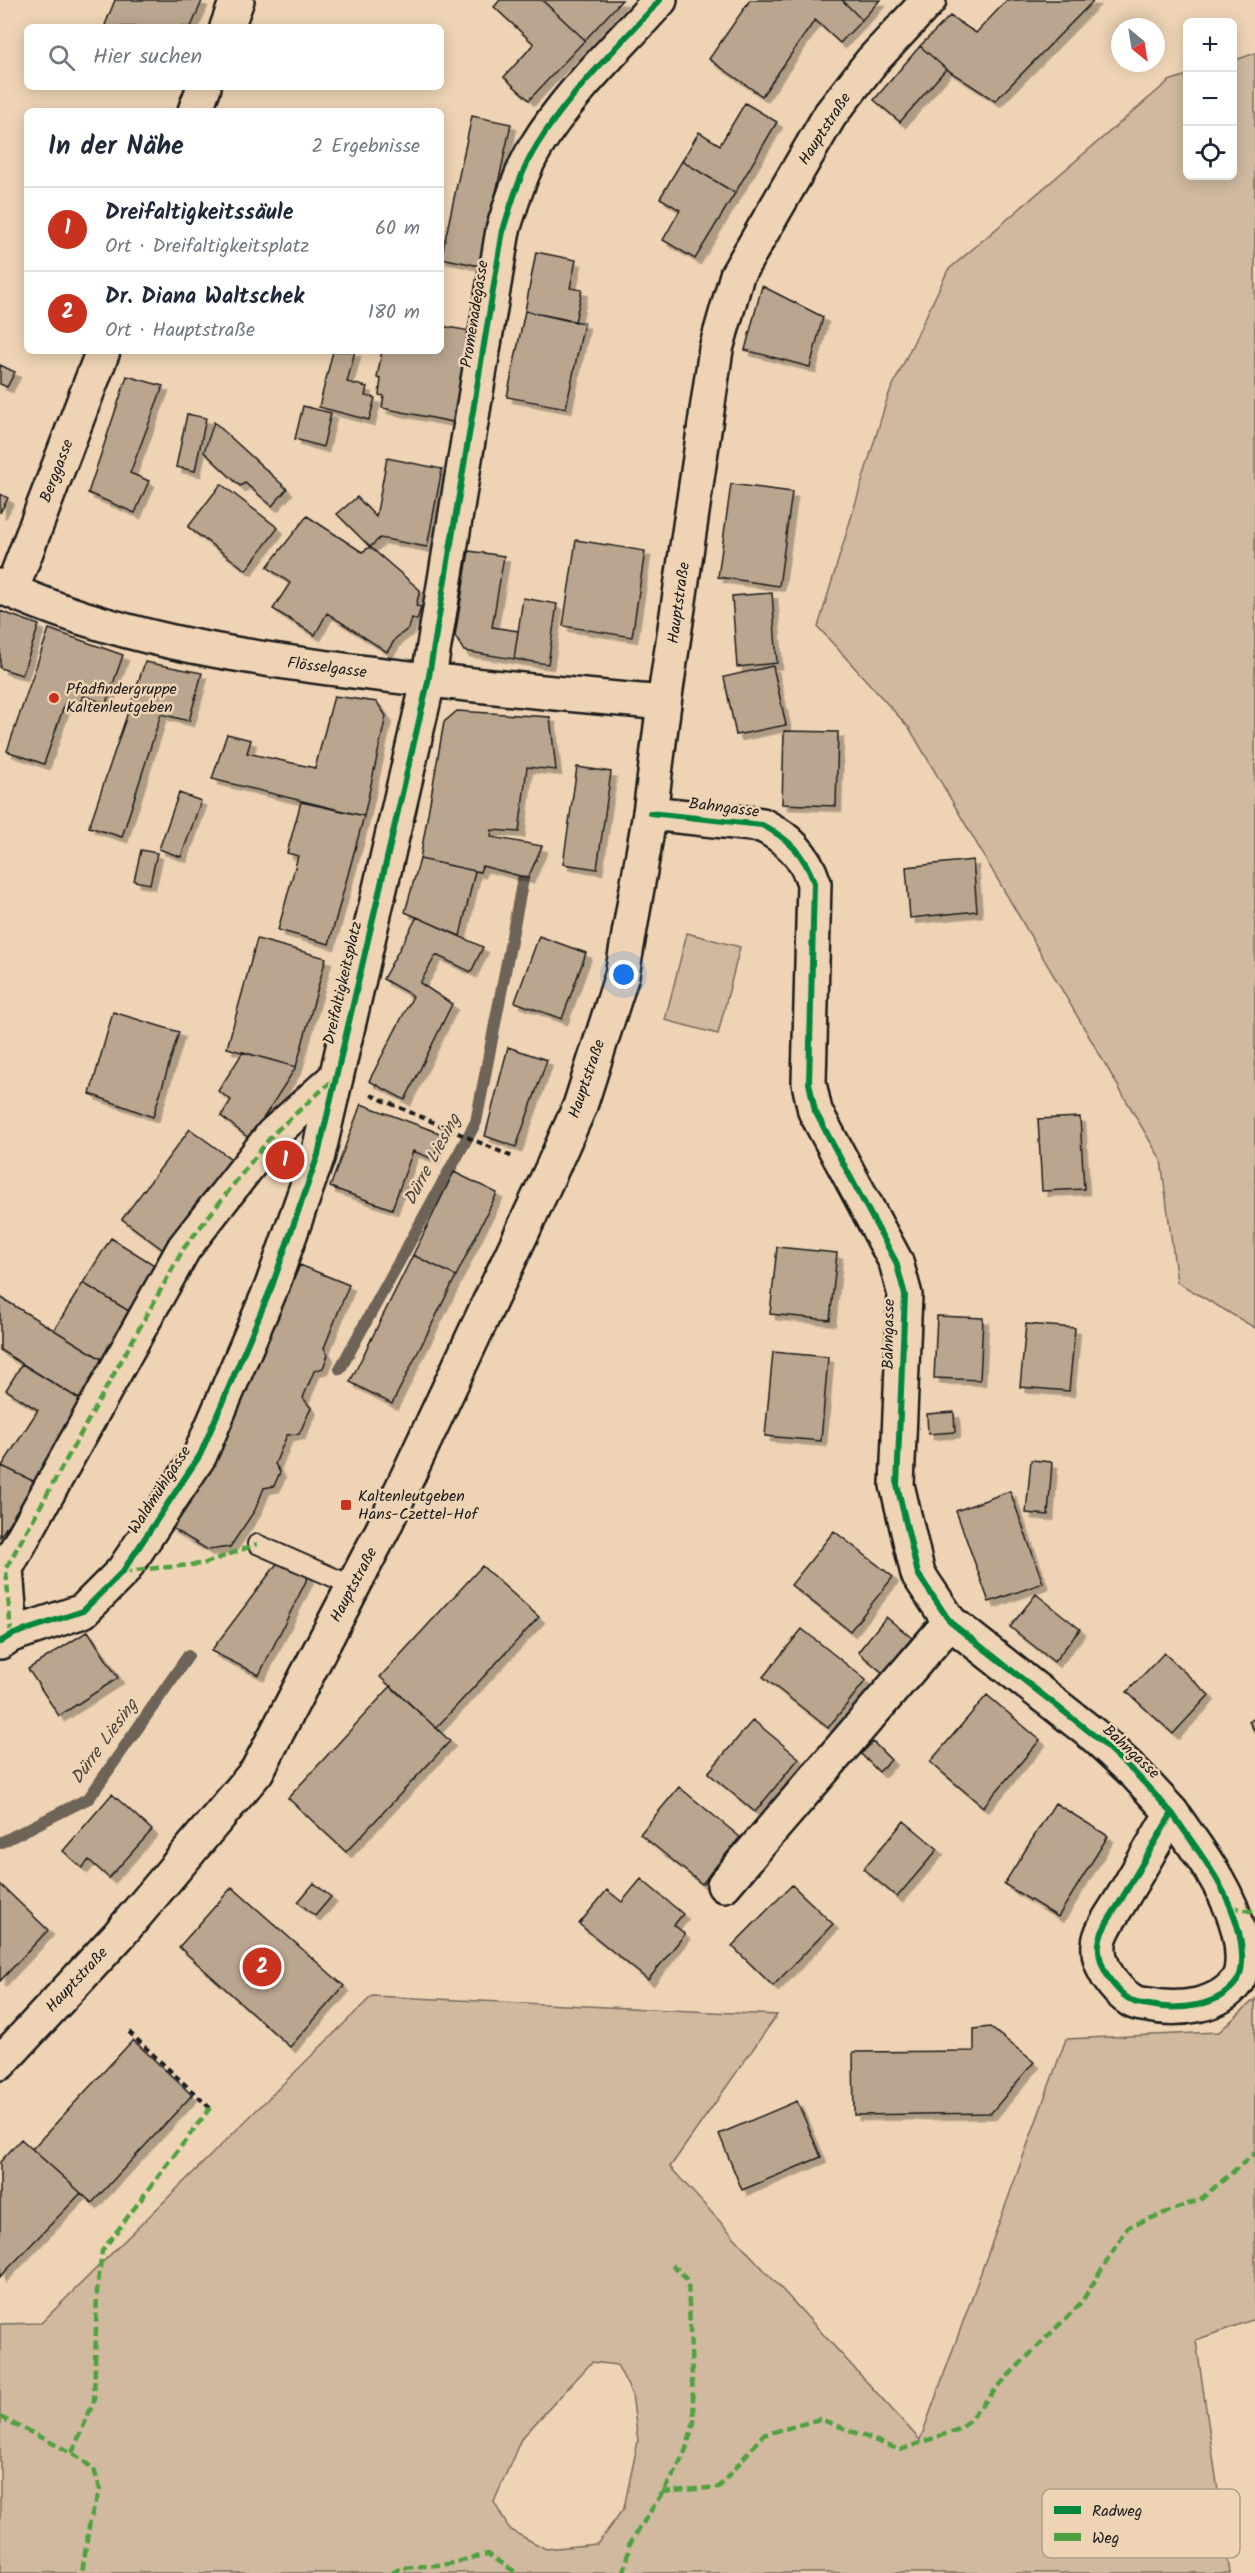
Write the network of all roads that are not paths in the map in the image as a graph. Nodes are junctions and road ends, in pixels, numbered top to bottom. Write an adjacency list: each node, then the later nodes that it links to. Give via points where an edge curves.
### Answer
1 (237, 0): 4 (street)
2 (660, 0): 9 (street, Promenadegasse, via 564,107 537,144 517,186 503,230)
3 (929, 0): 10 (street, Hauptstraße, via 872,61 830,115 736,275 716,349)
4 (228, 24)
5 (203, 90): 6 (street)
6 (196, 108)
7 (102, 354): 8 (street, Berggasse)
8 (5, 589): 9 (street, Flösselgasse, via 61,610 208,650)
9 (428, 682): 10 (street, Flösselgasse); 12 (street, Dreifaltigkeitsplatz)
10 (664, 704): 11 (street, Hauptstraße)
11 (650, 813): 15 (street, Hauptstraße, via 622,975 580,1106 475,1339); 16 (street, Bahngasse, via 762,825 790,843 810,870 814,883 809,1083 814,1111 896,1262 905,1295 897,1485 918,1574)
12 (334, 1079): 13 (street, Dreifaltigkeitsplatz, via 318,1155); 17 (street, Waldmühlgasse, via 273,1134 184,1248 6,1568)
13 (272, 1286): 17 (street, Waldmühlgasse, via 200,1455 123,1571 83,1611)
14 (257, 1544): 15 (lane)
15 (353, 1586): 20 (street, Hauptstraße, via 257,1771 118,1936)
16 (950, 1622): 18 (street, Bahngasse, via 1095,1736); 19 (street)
17 (6, 1638)
18 (1172, 1813): 18 (street, Bahngasse, via 1099,1943 1101,1965 1133,2002 1182,2008 1209,2002 1227,1991 1238,1979 1242,1959 1239,1933 1224,1891)
19 (724, 1885)
20 (0, 2063)

